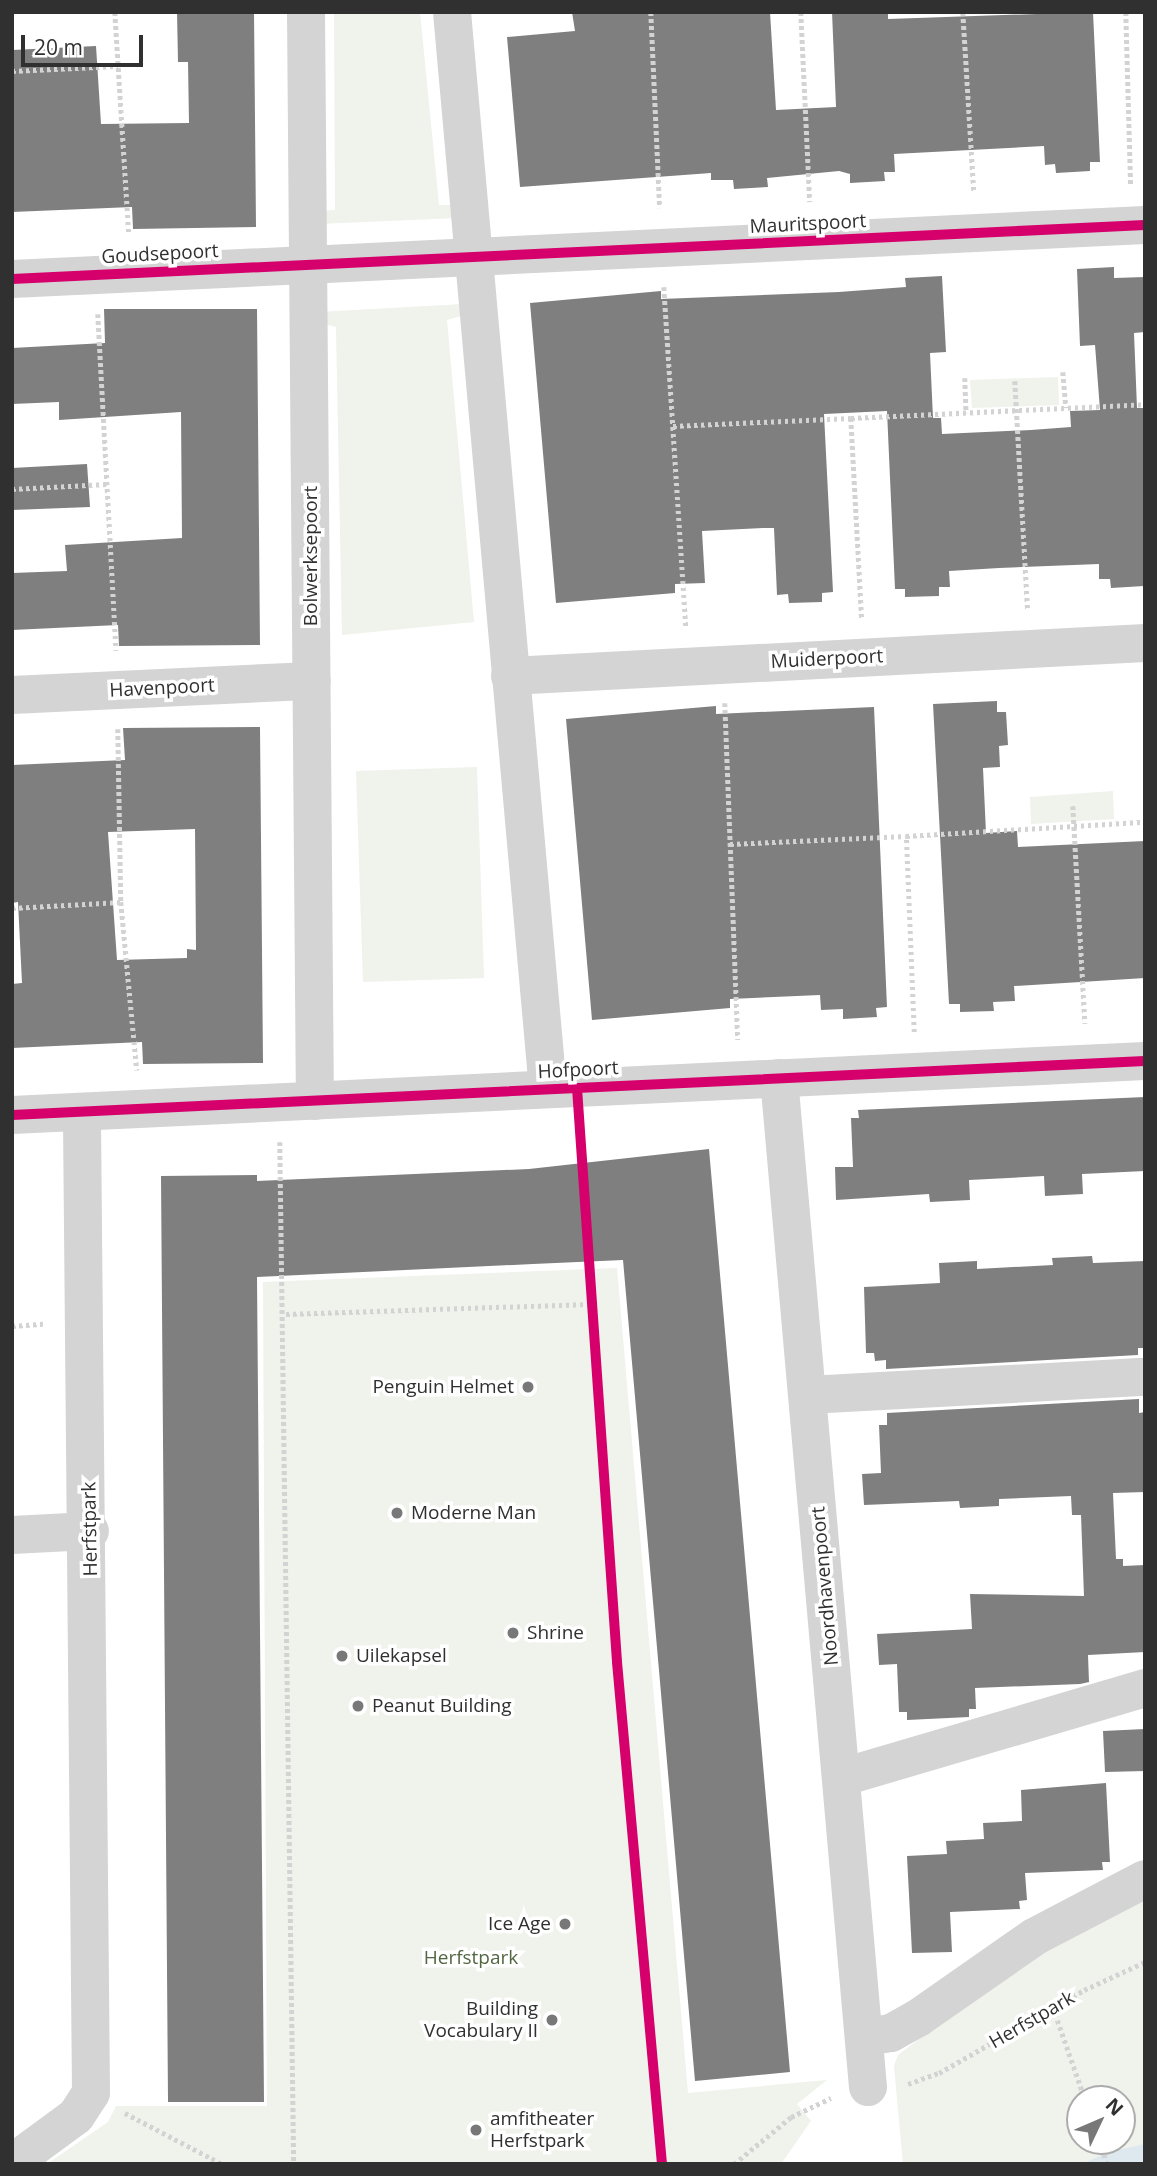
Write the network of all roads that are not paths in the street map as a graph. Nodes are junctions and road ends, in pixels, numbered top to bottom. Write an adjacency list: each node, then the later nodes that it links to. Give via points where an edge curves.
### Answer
1 (306, 12): 5 (street, Bolwerksepoort)
2 (452, 12): 4 (street)
3 (1139, 225): 4 (street, Mauritspoort)
4 (473, 258): 5 (street, Goudsepoort); 8 (street)
5 (309, 265): 6 (street, Goudsepoort); 9 (street, Bolwerksepoort)
6 (12, 279)
7 (1145, 643): 8 (street, Muiderpoort)
8 (510, 676): 13 (street)
9 (312, 681): 10 (street, Havenpoort); 14 (street, Bolwerksepoort)
10 (12, 695)
11 (1145, 1061): 12 (street, Hofpoort)
12 (779, 1078): 13 (street, Hofpoort); 18 (street, Noordhavenpoort)
13 (548, 1088): 14 (street, Hofpoort)
14 (315, 1101): 15 (street, Hofpoort)
15 (82, 1112): 16 (street, Hofpoort); 19 (street, Herfstpark)
16 (12, 1115)
17 (1145, 1377): 18 (street)
18 (808, 1395): 22 (street, Noordhavenpoort)
19 (90, 1531): 20 (street); 26 (street, Herfstpark, via 91,2093 76,2116)
20 (12, 1535)
21 (1145, 1688): 22 (street)
22 (843, 1777): 24 (street, Noordhavenpoort)
23 (1145, 1879): 24 (street, via 1034,1937 918,2018 891,2033)
24 (866, 2037): 25 (street, Noordhavenpoort)
25 (868, 2087)
26 (12, 2163)

